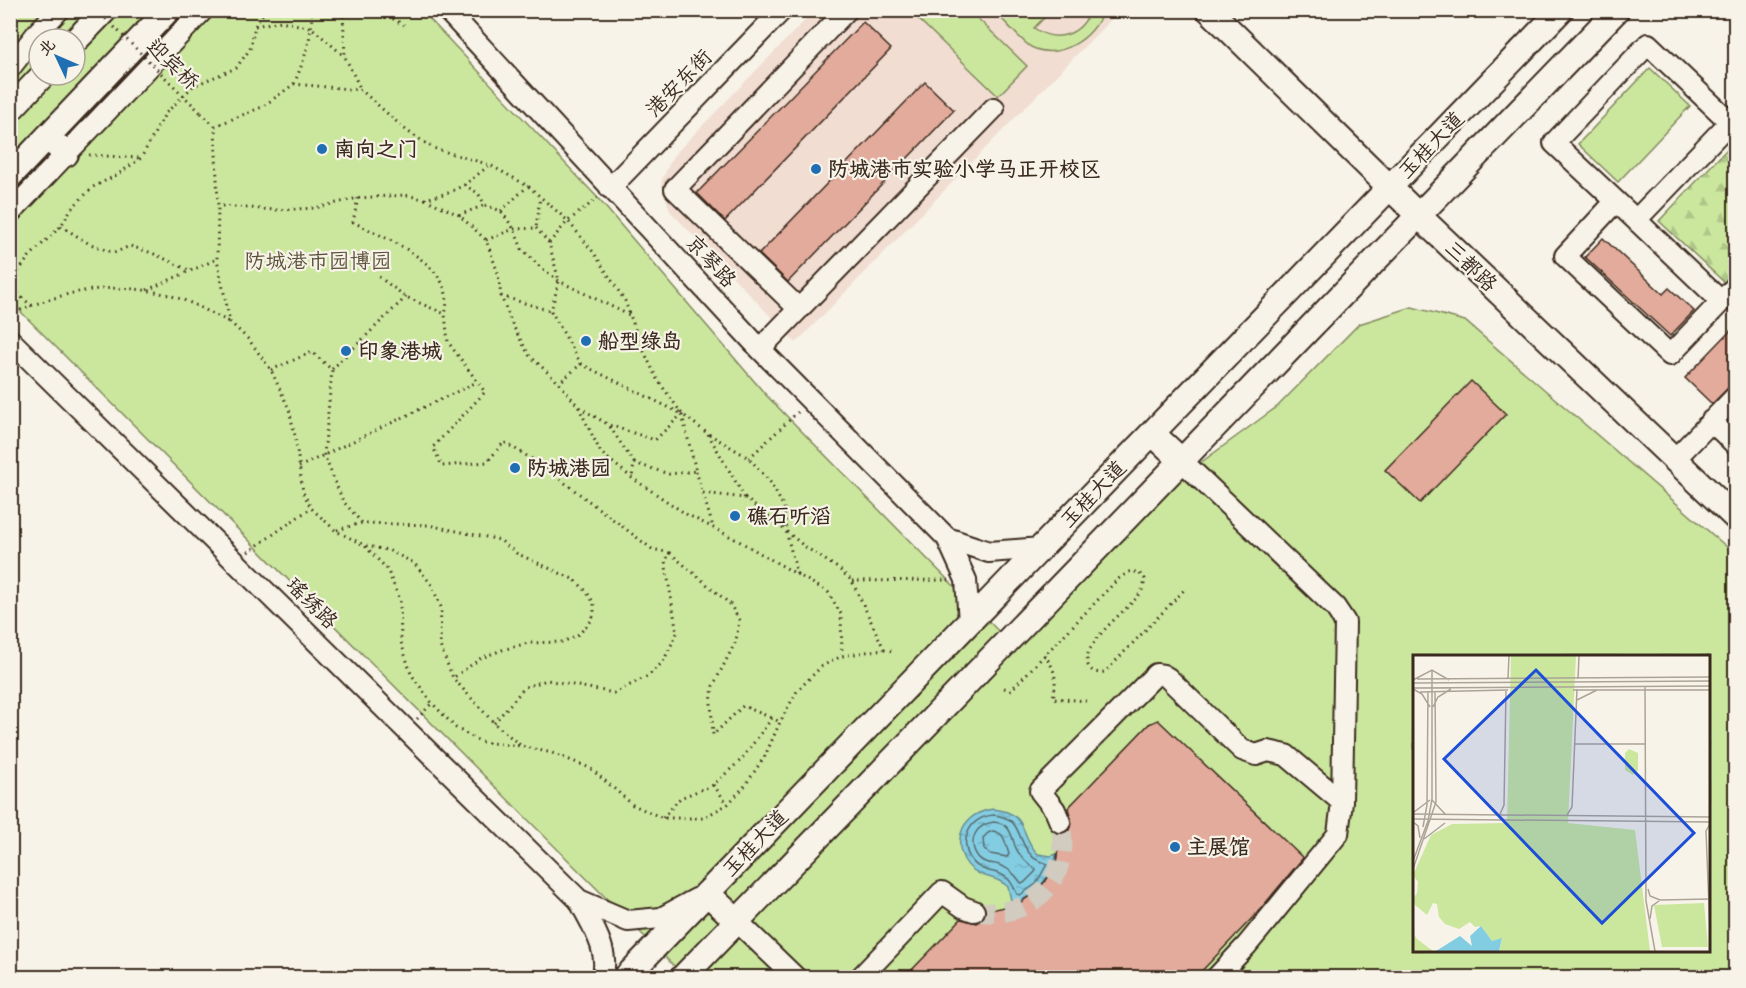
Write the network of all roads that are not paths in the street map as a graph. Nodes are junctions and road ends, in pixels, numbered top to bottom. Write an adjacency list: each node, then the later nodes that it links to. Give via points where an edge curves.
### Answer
1 (59, 10): 12 (street)
2 (105, 10): 11 (main road)
3 (168, 10): 17 (main road)
4 (203, 10): 18 (street)
5 (447, 10): 20 (street, 京琴路)
6 (783, 10): 20 (street, 港安东街)
7 (847, 10): 28 (street, via 675,189)
8 (1209, 10): 21 (main road, 三都路)
9 (1561, 10): 21 (main road, 玉桂大道)
10 (1617, 10): 24 (main road, 玉桂大道)
11 (87, 29)
12 (10, 68)
13 (32, 87): 15 (main road)
14 (994, 108): 28 (street)
15 (10, 110)
16 (1734, 121): 22 (street, via 1648,44 1554,143); 25 (street)
17 (47, 137): 18 (main road); 19 (main road)
18 (66, 154): 23 (street)
19 (10, 176)
20 (610, 188): 30 (street, 京琴路)
21 (1389, 188): 24 (main road, 三都路); 33 (main road, 玉桂大道)
22 (1616, 201): 25 (street); 27 (street, via 1565,256 1670,355)
23 (10, 213)
24 (1419, 216): 35 (main road, 三都路); 36 (main road, 玉桂大道)
25 (1636, 220): 27 (street)
26 (1736, 286): 27 (street)
27 (1721, 301)
28 (799, 309): 30 (street)
29 (10, 340): 46 (street, 瑶绣路)
30 (760, 349): 40 (street, 京琴路)
31 (1736, 396): 32 (street)
32 (1711, 421): 34 (street); 35 (street)
33 (1152, 433): 36 (main road); 41 (main road, 玉桂大道)
34 (1736, 445)
35 (1674, 460): 37 (main road, 三都路)
36 (1182, 461): 43 (street, via 1335,607 1345,622); 48 (main road, 玉桂大道)
37 (1713, 498): 38 (street); 39 (main road, 三都路)
38 (1736, 509)
39 (1736, 518)
40 (947, 538): 41 (street, via 989,552); 42 (street, via 966,580)
41 (1041, 548): 42 (main road, 玉桂大道)
42 (969, 622): 45 (main road, 玉桂大道)
43 (1342, 802): 44 (street, via 1286,755 1268,751 1256,755 1242,750 1168,678 1156,674 1040,790); 54 (street, via 1338,834)
44 (1060, 822)
45 (707, 894): 46 (street, via 661,918 628,921); 48 (main road); 50 (main road, 玉桂大道)
46 (579, 900): 49 (street, via 603,949)
47 (974, 911): 53 (street, via 942,892)
48 (737, 921): 51 (main road, 玉桂大道); 52 (street)
49 (602, 978)
50 (626, 978)
51 (682, 978)
52 (796, 978)
53 (860, 978)
54 (1216, 978)

